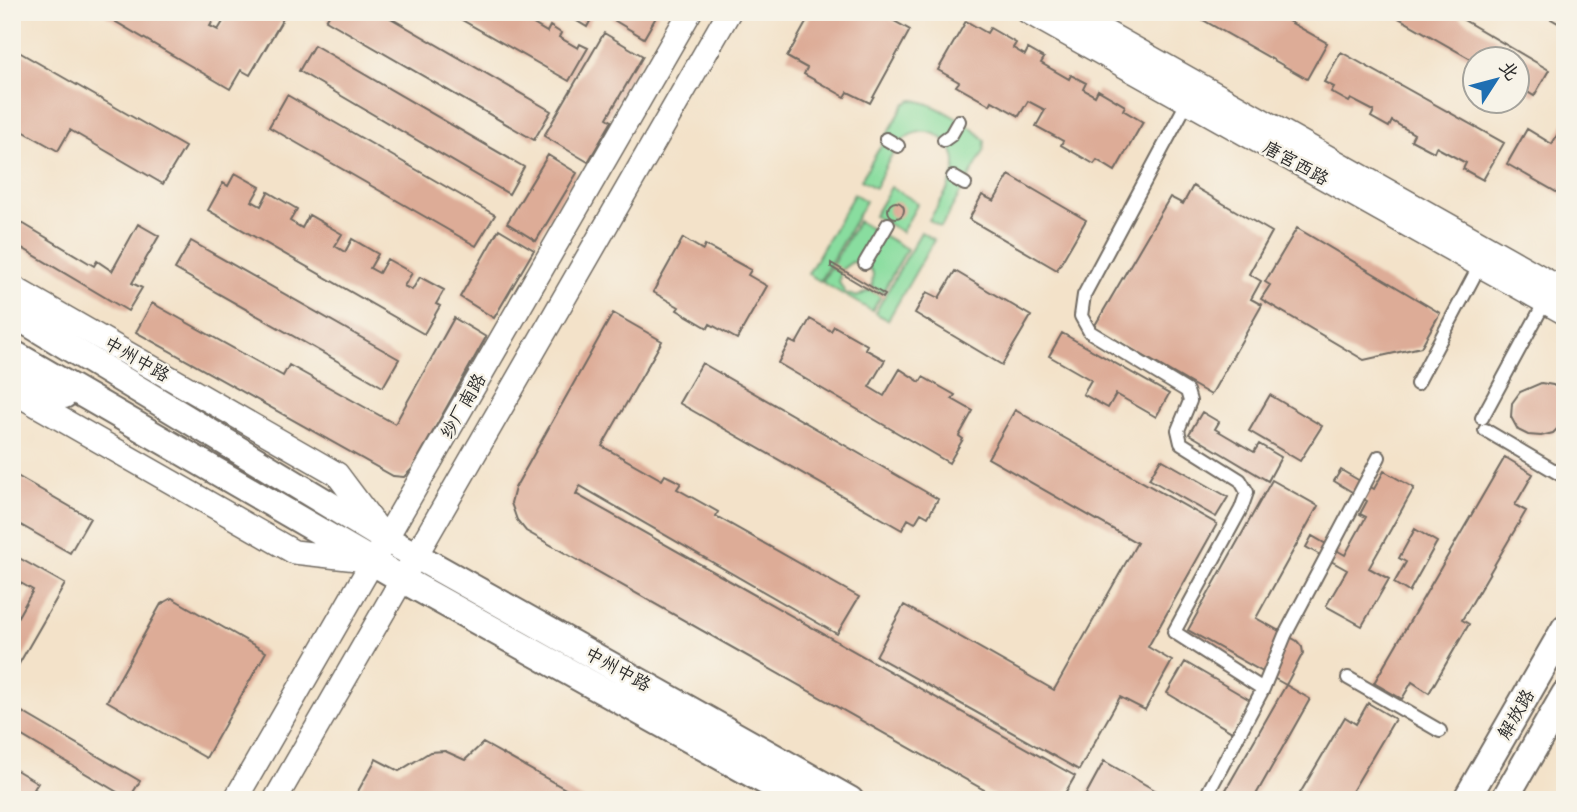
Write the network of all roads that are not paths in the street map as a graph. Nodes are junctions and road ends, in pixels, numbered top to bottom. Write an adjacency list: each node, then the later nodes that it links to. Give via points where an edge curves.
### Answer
1 (690, 12): 25 (main road, 纱厂南路)
2 (729, 12): 26 (main road, 纱厂南路)
3 (1028, 12): 5 (main road, 唐宫西路)
4 (1070, 12): 5 (main road, 唐宫西路)
5 (1192, 93): 13 (main road, 唐宫西路); 30 (street, via 1084,295 1081,316 1090,332 1187,391 1190,401 1178,430 1181,443 1240,480 1247,492 1174,632)
6 (959, 121): 8 (street)
7 (886, 139): 9 (street)
8 (944, 140)
9 (898, 146)
10 (953, 177): 11 (street)
11 (965, 184)
12 (888, 224): 14 (street)
13 (1484, 257): 16 (main road, 唐宫西路); 20 (street)
14 (865, 263)
15 (12, 287): 25 (main road, 中州中路, via 337,474)
16 (1557, 298): 24 (street, via 1483,424)
17 (12, 313): 25 (main road, 中州中路)
18 (12, 353): 22 (main road, 中州中路)
19 (12, 379): 22 (main road)
20 (1417, 384)
21 (12, 391): 25 (main road, 中州中路, via 294,552)
22 (106, 407): 25 (main road, 中州中路)
23 (1379, 457): 30 (street, via 1285,635)
24 (1565, 477)
25 (379, 550): 26 (main road, 中州中路); 27 (main road, 中州中路); 33 (main road, 纱厂南路)
26 (416, 555): 27 (main road, 纱厂南路); 36 (main road, 中州中路)
27 (402, 579): 34 (main road, 纱厂南路); 35 (main road, 中州中路)
28 (1565, 628): 38 (main road, 解放路)
29 (1348, 678): 32 (street)
30 (1263, 689): 37 (street)
31 (1565, 694): 39 (main road, 解放路)
32 (1440, 731)
33 (236, 800)
34 (275, 800)
35 (799, 800)
36 (850, 800)
37 (1204, 800)
38 (1466, 800)
39 (1504, 800)

